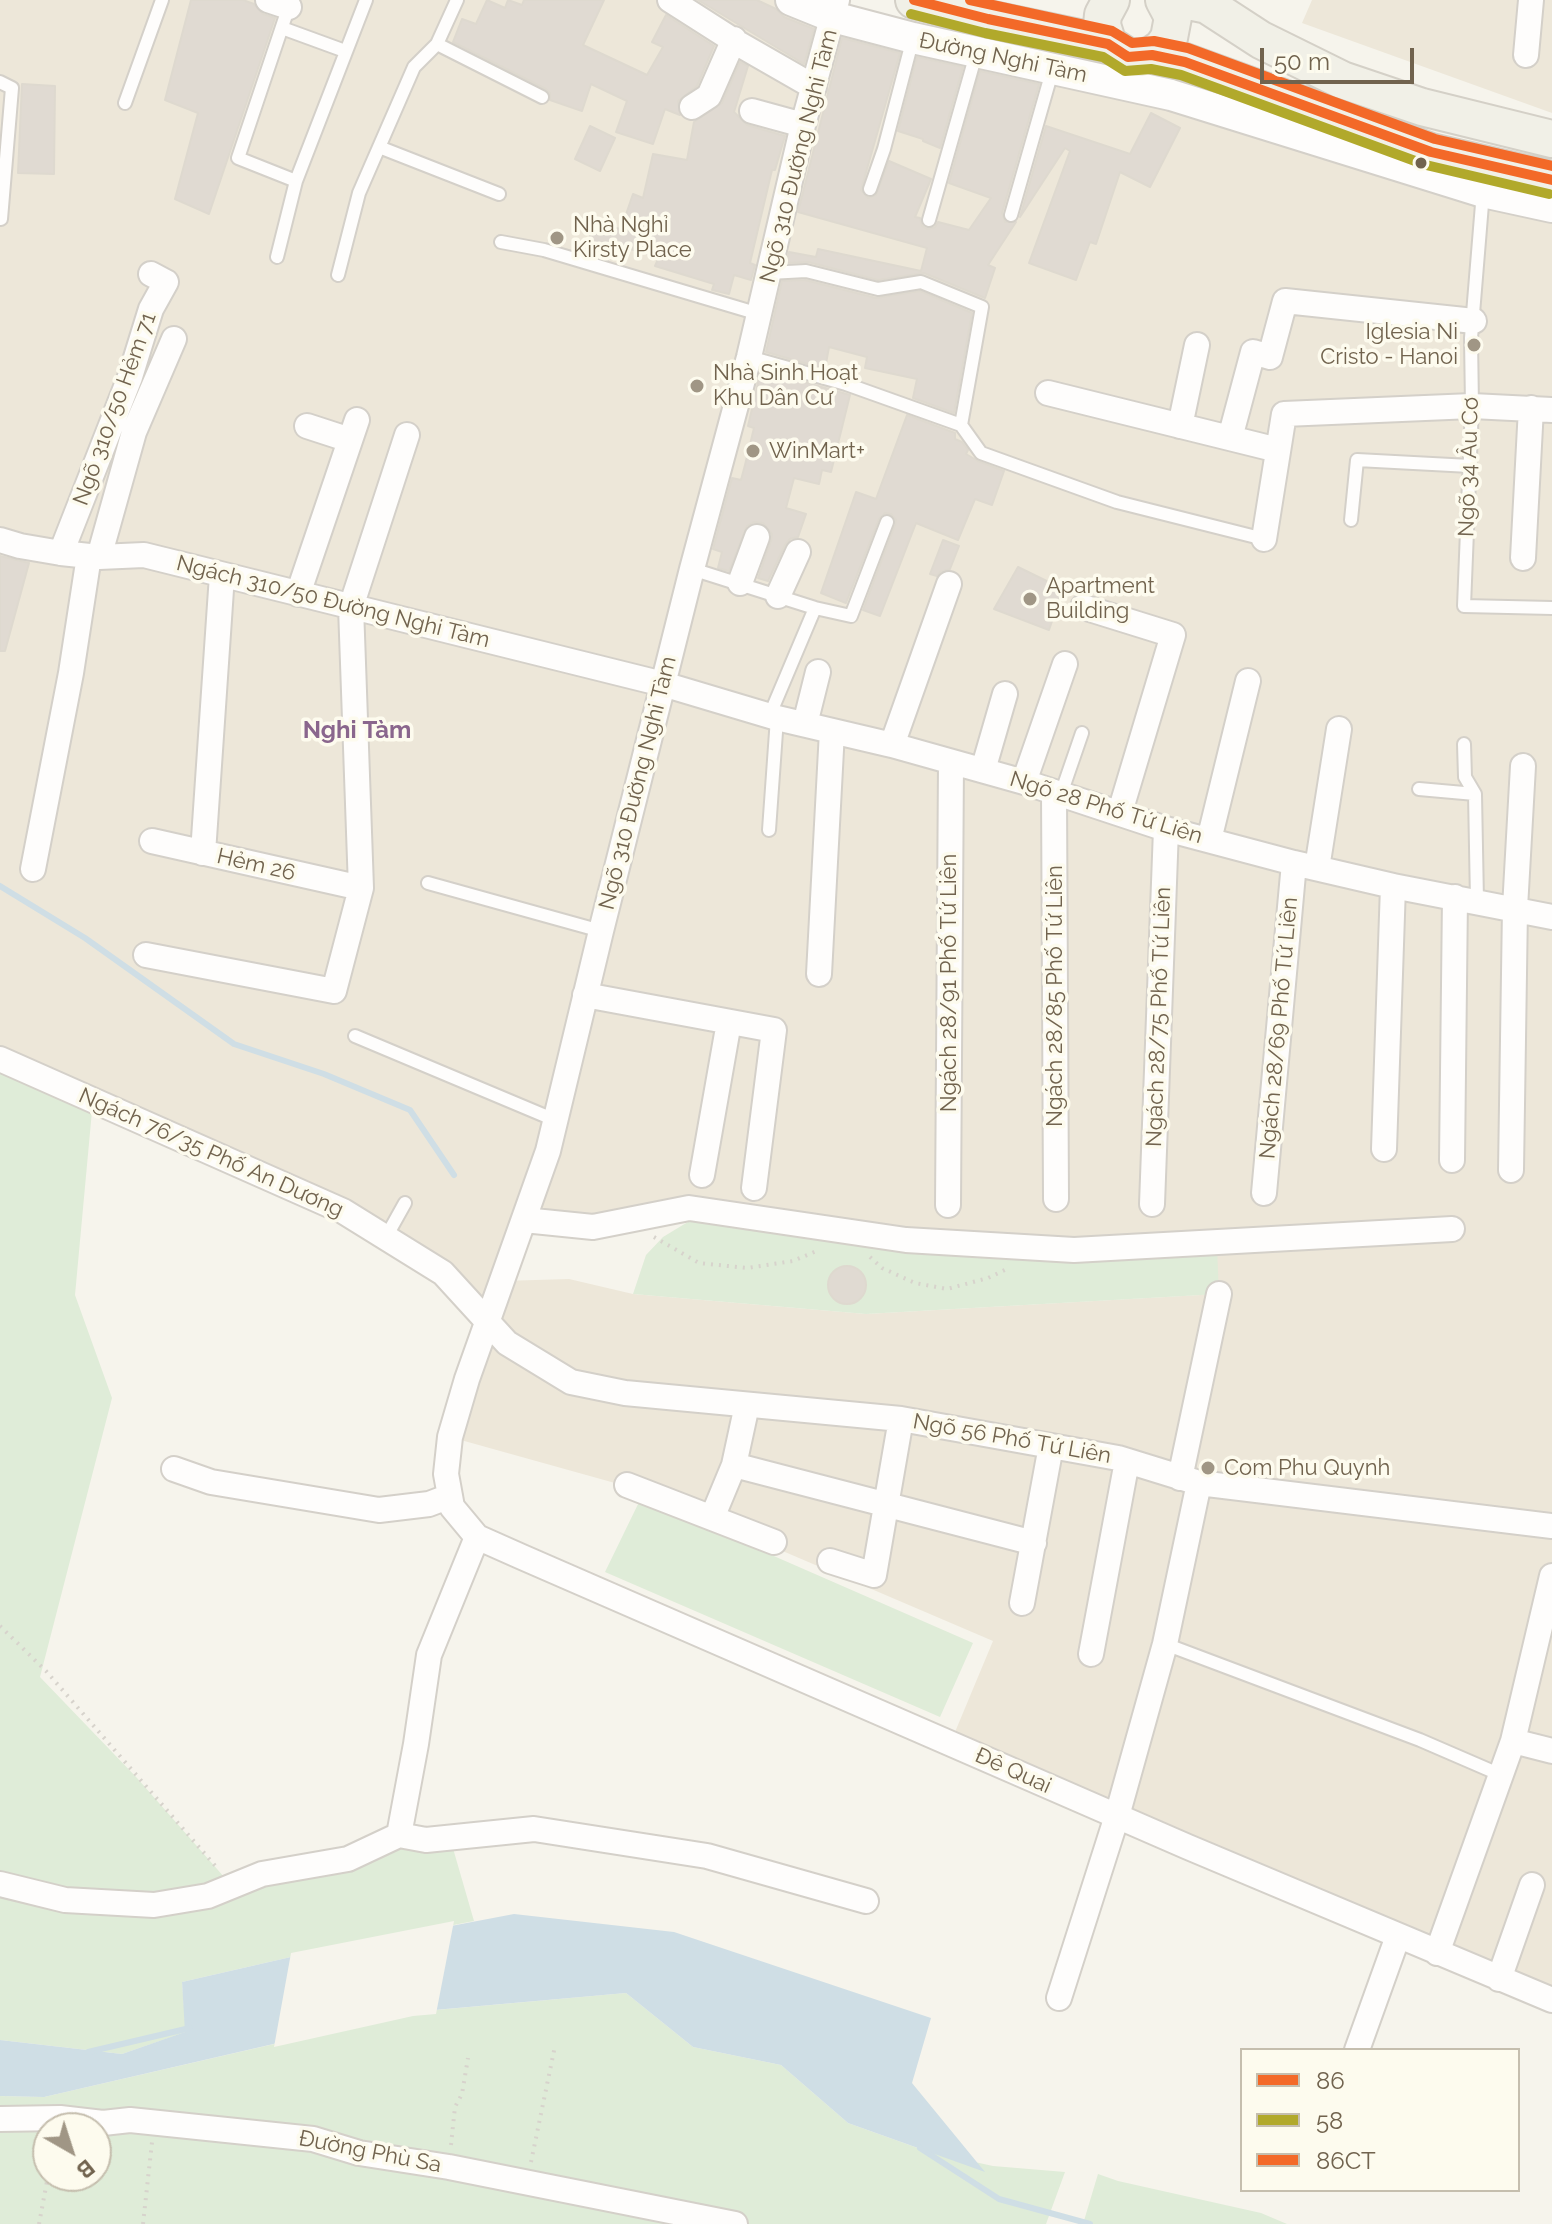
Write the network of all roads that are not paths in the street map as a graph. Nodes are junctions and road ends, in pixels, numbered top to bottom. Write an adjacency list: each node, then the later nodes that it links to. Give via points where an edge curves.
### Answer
1 (162, 0): 25 (lane)
2 (366, 0): 18 (lane)
3 (457, 0): 15 (lane)
4 (670, 0): 14 (street)
5 (791, 0): 12 (street, Đường Nghi Tàm)
6 (914, 0): 16 (main road, Đường Nghi Tàm)
7 (1164, 0): 19 (main road, via 1172,27 1162,48)
8 (1183, 0): 29 (main road, via 1207,5 1261,40 1342,80 1422,107)
9 (1531, 0): 20 (street)
10 (1105, 1): 16 (main road, via 1102,25)
11 (283, 9): 18 (lane); 33 (lane, via 238,158)
12 (835, 9): 13 (street, Đường Nghi Tàm); 23 (street, Ngõ 310 Đường Nghi Tàm)
13 (913, 38): 17 (street, Đường Nghi Tàm); 34 (lane)
14 (734, 39): 23 (street); 26 (street, via 709,96)
15 (437, 44): 24 (lane); 30 (lane, via 414,67)
16 (1108, 44): 19 (main road, Đường Nghi Tàm, via 1128,57)
17 (977, 50): 21 (street, Đường Nghi Tàm); 39 (lane)
18 (345, 51): 33 (lane)
19 (1152, 55): 31 (main road, Đường Nghi Tàm, via 1185,62 1431,152)
20 (1526, 55)
21 (1053, 68): 31 (street, Đường Nghi Tàm); 37 (lane)
22 (0, 82): 38 (lane, via 12,88)
23 (814, 87): 28 (street, Ngõ 310 Đường Nghi Tàm)
24 (542, 97)
25 (125, 103)
26 (692, 107)
27 (752, 111): 28 (street)
28 (803, 125): 42 (street, Ngõ 310 Đường Nghi Tàm)
29 (1552, 139)
30 (379, 147): 35 (lane); 44 (lane, via 359,193)
31 (1486, 179): 32 (main road, Đường Nghi Tàm); 36 (street, Đường Nghi Tàm); 46 (lane, Ngõ 34 Âu Cơ)
32 (1552, 180)
33 (296, 181): 41 (lane)
34 (870, 189)
35 (499, 194)
36 (1552, 207)
37 (1011, 215)
38 (1, 219)
39 (929, 220)
40 (501, 242): 45 (lane)
41 (277, 257)
42 (769, 273): 45 (street, Ngõ 310 Đường Nghi Tàm); 53 (lane, via 806,271 878,289 921,282 982,307)
43 (151, 274): 66 (street, Ngõ 310/50 Hẻm 71, via 166,282 151,309)
44 (338, 275)
45 (759, 314): 49 (street, Ngõ 310 Đường Nghi Tàm)
46 (1474, 321): 51 (lane, Ngõ 34 Âu Cơ); 57 (street, via 1285,301 1270,357 1253,352)
47 (174, 339): 67 (street, via 134,432)
48 (1197, 345): 55 (street)
49 (749, 357): 53 (lane); 69 (street, Ngõ 310 Đường Nghi Tàm)
50 (1048, 393): 55 (street)
51 (1472, 406): 52 (street); 58 (street, via 1284,414); 59 (lane, Ngõ 34 Âu Cơ)
52 (1542, 409): 68 (street)
53 (961, 425): 63 (lane, via 981,453 1117,502)
54 (307, 426): 73 (street, via 354,430)
55 (1180, 426): 57 (street)
56 (407, 435): 75 (street)
57 (1230, 438): 58 (street)
58 (1278, 450): 63 (street)
59 (1470, 466): 60 (lane, via 1357,460); 78 (lane, Ngõ 34 Âu Cơ, via 1464,606)
60 (1351, 520)
61 (887, 522): 77 (lane, via 851,616)
62 (757, 537): 71 (street)
63 (1264, 539)
64 (0, 540): 66 (street, Ngách 310/50 Đường Nghi Tàm)
65 (798, 552): 74 (street)
66 (61, 553): 67 (street, Ngách 310/50 Đường Nghi Tàm)
67 (94, 556): 70 (street, Ngách 310/50 Đường Nghi Tàm, via 144,555); 105 (street)
68 (1523, 558)
69 (692, 569): 71 (lane); 82 (street, Ngõ 310 Đường Nghi Tàm)
70 (222, 575): 73 (street, Ngách 310/50 Đường Nghi Tàm); 103 (street)
71 (740, 583): 74 (lane)
72 (949, 584): 90 (street)
73 (298, 594): 75 (street, Ngách 310/50 Đường Nghi Tàm)
74 (778, 596): 77 (lane)
75 (351, 607): 82 (street, Ngách 310/50 Đường Nghi Tàm); 108 (street)
76 (1083, 607): 98 (street, via 1173,635)
77 (815, 608): 84 (lane, via 774,705)
78 (1552, 608)
79 (1065, 664): 94 (street)
80 (818, 672): 85 (street)
81 (1248, 681): 101 (street)
82 (663, 684): 84 (street, Ngõ 28 Phố Tứ Liên); 112 (street, Ngõ 310 Đường Nghi Tàm)
83 (1005, 694): 93 (street)
84 (775, 717): 85 (street, Ngõ 28 Phố Tứ Liên); 100 (lane)
85 (805, 724): 87 (street, Ngõ 28 Phố Tứ Liên)
86 (1339, 729): 104 (street, Ngách 28/69 Phố Tứ Liên)
87 (832, 731): 90 (street, Ngõ 28 Phố Tứ Liên); 114 (street)
88 (1082, 733): 96 (lane)
89 (1464, 744): 97 (lane, via 1465,777)
90 (892, 745): 91 (street, Ngõ 28 Phố Tứ Liên)
91 (951, 762): 93 (street, Ngõ 28 Phố Tứ Liên); 129 (street, Ngách 28/91 Phố Tứ Liên)
92 (1523, 766): 110 (street)
93 (983, 770): 94 (street, Ngõ 28 Phố Tứ Liên)
94 (1024, 782): 96 (street, Ngõ 28 Phố Tứ Liên)
95 (1419, 789): 97 (lane)
96 (1057, 793): 98 (street, Ngõ 28 Phố Tứ Liên); 126 (street, Ngách 28/85 Phố Tứ Liên)
97 (1475, 794): 109 (lane)
98 (1120, 812): 99 (street, Ngõ 28 Phố Tứ Liên)
99 (1166, 829): 101 (street, Ngõ 28 Phố Tứ Liên); 128 (street, Ngách 28/75 Phố Tứ Liên)
100 (769, 830)
101 (1209, 840): 104 (street, Ngõ 28 Phố Tứ Liên)
102 (152, 841): 103 (street, Hẻm 26)
103 (203, 853): 108 (street, Hẻm 26)
104 (1306, 865): 107 (street, Ngõ 28 Phố Tứ Liên); 125 (street, Ngách 28/69 Phố Tứ Liên)
105 (33, 869)
106 (428, 883): 112 (lane)
107 (1393, 886): 109 (street, Ngõ 28 Phố Tứ Liên); 120 (street)
108 (361, 888): 113 (street, via 334,991)
109 (1466, 899): 110 (street, Ngõ 28 Phố Tứ Liên); 121 (street)
110 (1515, 908): 111 (street, Ngõ 28 Phố Tứ Liên); 122 (street)
111 (1552, 917)
112 (601, 931): 115 (street, Ngõ 310 Đường Nghi Tàm)
113 (146, 955)
114 (819, 974)
115 (585, 995): 116 (street); 119 (street, Ngõ 310 Đường Nghi Tàm)
116 (729, 1022): 123 (street); 124 (street, via 774,1030)
117 (355, 1036): 119 (lane)
118 (0, 1059): 132 (street, Ngách 76/35 Phố An Dương, via 280,1181)
119 (555, 1120): 130 (street, Ngõ 310 Đường Nghi Tàm)
120 (1384, 1149)
121 (1452, 1160)
122 (1511, 1170)
123 (702, 1175)
124 (754, 1188)
125 (1264, 1193)
126 (1056, 1199)
127 (405, 1203): 132 (lane)
128 (1152, 1204)
129 (948, 1205)
130 (524, 1220): 131 (street, via 593,1227 689,1208 906,1240 1074,1250); 134 (street, Ngõ 310 Đường Nghi Tàm)
131 (1452, 1229)
132 (386, 1237): 134 (street, Ngách 76/35 Phố An Dương, via 443,1273)
133 (1219, 1294): 141 (street)
134 (488, 1322): 135 (street, Ngõ 56 Phố Tứ Liên, via 507,1343 571,1382); 143 (street, Ngõ 310 Đường Nghi Tàm, via 450,1437)
135 (747, 1405): 136 (street, Ngõ 56 Phố Tứ Liên); 139 (street)
136 (901, 1419): 137 (street, Ngõ 56 Phố Tứ Liên); 144 (street)
137 (1051, 1446): 138 (street, Ngõ 56 Phố Tứ Liên); 149 (street)
138 (1127, 1461): 141 (street, Ngõ 56 Phố Tứ Liên); 154 (street)
139 (734, 1465): 144 (street); 145 (street)
140 (174, 1469): 143 (street, via 211,1482 379,1510)
141 (1189, 1481): 146 (street, Ngõ 56 Phố Tứ Liên); 153 (street)
142 (627, 1485): 145 (street)
143 (450, 1496): 147 (street, Ngõ 310 Đường Nghi Tàm, via 452,1507)
144 (885, 1504): 149 (street); 150 (street, via 874,1575)
145 (712, 1518): 148 (street)
146 (1552, 1526)
147 (477, 1537): 158 (street, Đê Quai); 159 (street, via 429,1655)
148 (774, 1542)
149 (1034, 1543): 152 (street)
150 (830, 1561)
151 (1552, 1576): 155 (street)
152 (1022, 1603)
153 (1165, 1644): 157 (lane); 158 (street)
154 (1091, 1654)
155 (1513, 1741): 156 (street); 157 (street)
156 (1552, 1751)
157 (1501, 1775): 164 (street)
158 (1117, 1816): 163 (street, Đê Quai); 166 (street)
159 (399, 1835): 160 (street, via 348,1859 262,1874 208,1896 154,1905 65,1900); 162 (street, via 426,1840 534,1829 707,1856)
160 (0, 1884)
161 (1532, 1885): 165 (street)
162 (866, 1901)
163 (1398, 1936): 164 (street, Đê Quai); 168 (street)
164 (1437, 1953): 165 (street, Đê Quai)
165 (1499, 1979): 167 (street, Đê Quai)
166 (1059, 1998)
167 (1552, 2000)
168 (1358, 2048)
169 (0, 2119): 170 (street, Đường Phù Sa, via 167,2122 313,2139 359,2153)
170 (735, 2224)

